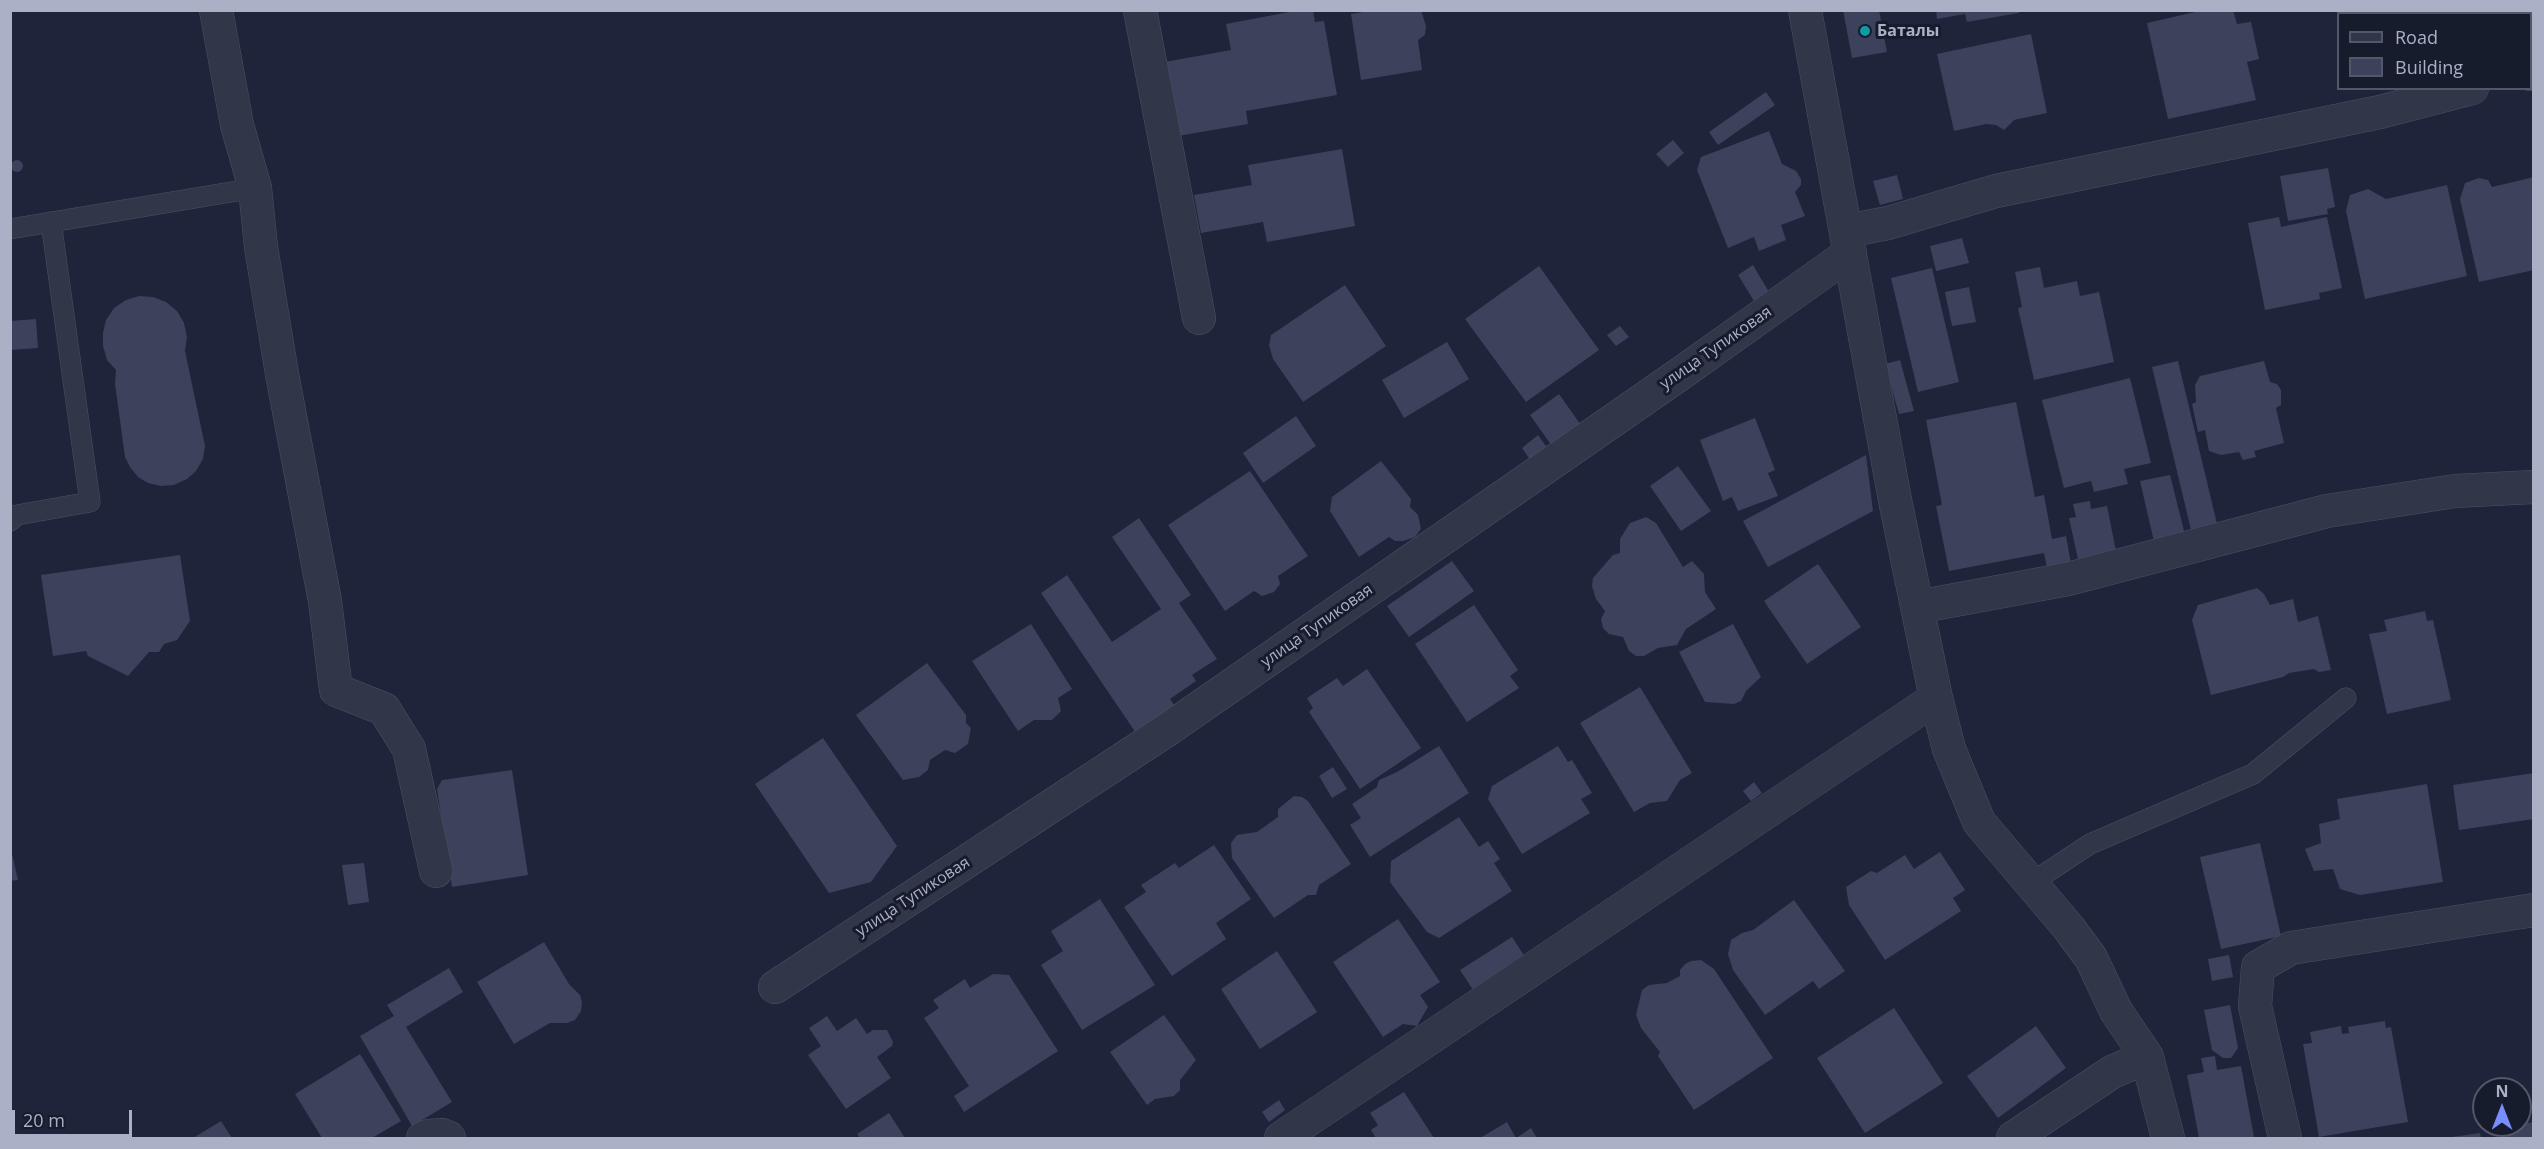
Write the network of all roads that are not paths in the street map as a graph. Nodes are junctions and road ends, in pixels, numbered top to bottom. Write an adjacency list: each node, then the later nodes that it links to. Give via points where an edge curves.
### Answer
1 (216, 10): 5 (street, via 237,125)
2 (1140, 10): 9 (street)
3 (1805, 10): 8 (street)
4 (2464, 90): 8 (street, via 2380,112 1996,191 1888,223)
5 (255, 188): 6 (lane); 15 (street, via 282,374 325,602 336,690 384,709 410,749)
6 (51, 222): 7 (lane); 11 (lane, via 90,502 17,515)
7 (10, 228)
8 (1848, 242): 12 (street); 18 (street, улица Тупиковая, via 1680,374 1167,730)
9 (1199, 318)
10 (2534, 487): 12 (street, via 2456,491 2327,511 2068,579)
11 (10, 521)
12 (1917, 608): 13 (street)
13 (1935, 698): 16 (street, via 1949,749 1979,822); 22 (street)
14 (2346, 698): 16 (lane, via 2253,774 2090,844)
15 (436, 871)
16 (2031, 883): 19 (street, via 2091,958 2116,1011)
17 (2534, 910): 25 (street, via 2291,948 2258,967 2255,1006)
18 (776, 987)
19 (2147, 1057): 23 (street, via 2112,1072); 24 (street)
20 (423, 1138): 21 (street)
21 (450, 1138)
22 (1281, 1138)
23 (2013, 1138)
24 (2168, 1138)
25 (2285, 1138)

